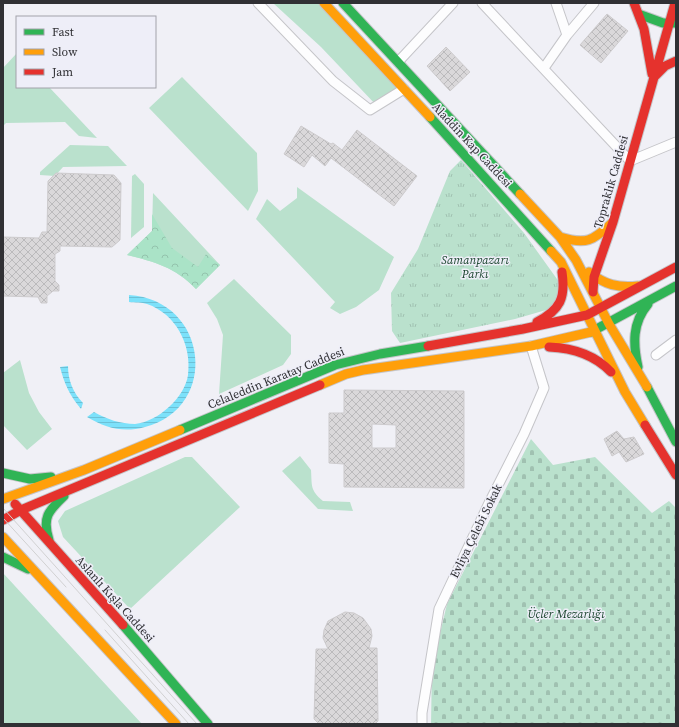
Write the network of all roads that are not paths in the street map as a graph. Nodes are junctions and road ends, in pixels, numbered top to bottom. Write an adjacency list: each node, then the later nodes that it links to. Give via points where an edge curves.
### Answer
1 (258, 3): 18 (street, via 333,81 370,110)
2 (324, 3): 18 (main road, Aladdin Kap Caddesi)
3 (343, 3): 14 (main road, Aladdin Kap Caddesi)
4 (453, 3): 14 (street)
5 (482, 3): 16 (street)
6 (556, 3): 13 (street)
7 (594, 3): 13 (street)
8 (634, 3): 10 (main road, Topraklık Caddesi)
9 (675, 3): 11 (main road, Topraklık Caddesi)
10 (641, 15): 11 (main road, via 652,20); 17 (main road, Topraklık Caddesi)
11 (673, 23): 12 (main road); 17 (main road, Topraklık Caddesi)
12 (676, 34)
13 (567, 35): 16 (street)
14 (398, 62): 22 (main road, Aladdin Kap Caddesi)
15 (676, 62): 17 (main road, via 665,66)
16 (544, 68): 20 (street)
17 (653, 79): 20 (main road, Topraklık Caddesi)
18 (404, 89): 24 (main road, Aladdin Kap Caddesi)
19 (676, 142): 20 (street)
20 (630, 161): 21 (main road, Topraklık Caddesi)
21 (614, 222): 22 (main road, via 590,240 578,243); 26 (main road, Topraklık Caddesi)
22 (560, 237): 23 (main road, Aladdin Kap Caddesi)
23 (576, 260): 26 (main road); 29 (main road, Aladdin Kap Caddesi)
24 (561, 262): 32 (main road, Aladdin Kap Caddesi); 34 (main road, via 565,287 557,308 548,317)
25 (676, 267): 27 (main road)
26 (594, 277): 27 (main road, via 615,288); 29 (main road, Topraklık Caddesi)
27 (646, 285): 31 (main road)
28 (676, 286): 30 (main road)
29 (593, 292): 31 (main road, Aladdin Kap Caddesi)
30 (653, 299): 33 (main road); 39 (main road, via 644,308 634,332)
31 (602, 308): 32 (main road, Celaleddin Karatay Caddesi); 33 (main road)
32 (588, 315): 34 (main road, Celaleddin Karatay Caddesi); 35 (main road)
33 (609, 324): 35 (main road, Celaleddin Karatay Caddesi); 39 (main road)
34 (523, 329): 42 (main road, Celaleddin Karatay Caddesi, via 348,361)
35 (595, 331): 37 (main road, Celaleddin Karatay Caddesi); 40 (main road)
36 (676, 340): 38 (street)
37 (531, 346): 40 (main road, via 570,348 593,356 603,362); 45 (main road, Celaleddin Karatay Caddesi, via 346,374); 55 (street, Evliya Çelebi Sokak, via 544,388 439,609)
38 (656, 355)
39 (641, 376): 41 (main road)
40 (625, 392): 44 (main road)
41 (675, 439)
42 (84, 470): 43 (main road, via 30,479); 46 (main road, Celaleddin Karatay Caddesi)
43 (3, 473)
44 (676, 475)
45 (69, 492): 47 (main road, Celaleddin Karatay Caddesi); 50 (main road, via 50,509 44,519 44,529)
46 (5, 496): 47 (main road, Aslanlı Kışla Caddesi)
47 (21, 510): 48 (main road, Celaleddin Karatay Caddesi); 50 (main road, Aslanlı Kışla Caddesi)
48 (3, 520)
49 (3, 537): 52 (main road)
50 (50, 544): 54 (main road, Aslanlı Kışla Caddesi)
51 (3, 557): 52 (main road)
52 (40, 576): 53 (main road)
53 (176, 724)
54 (208, 724)
55 (422, 724)

